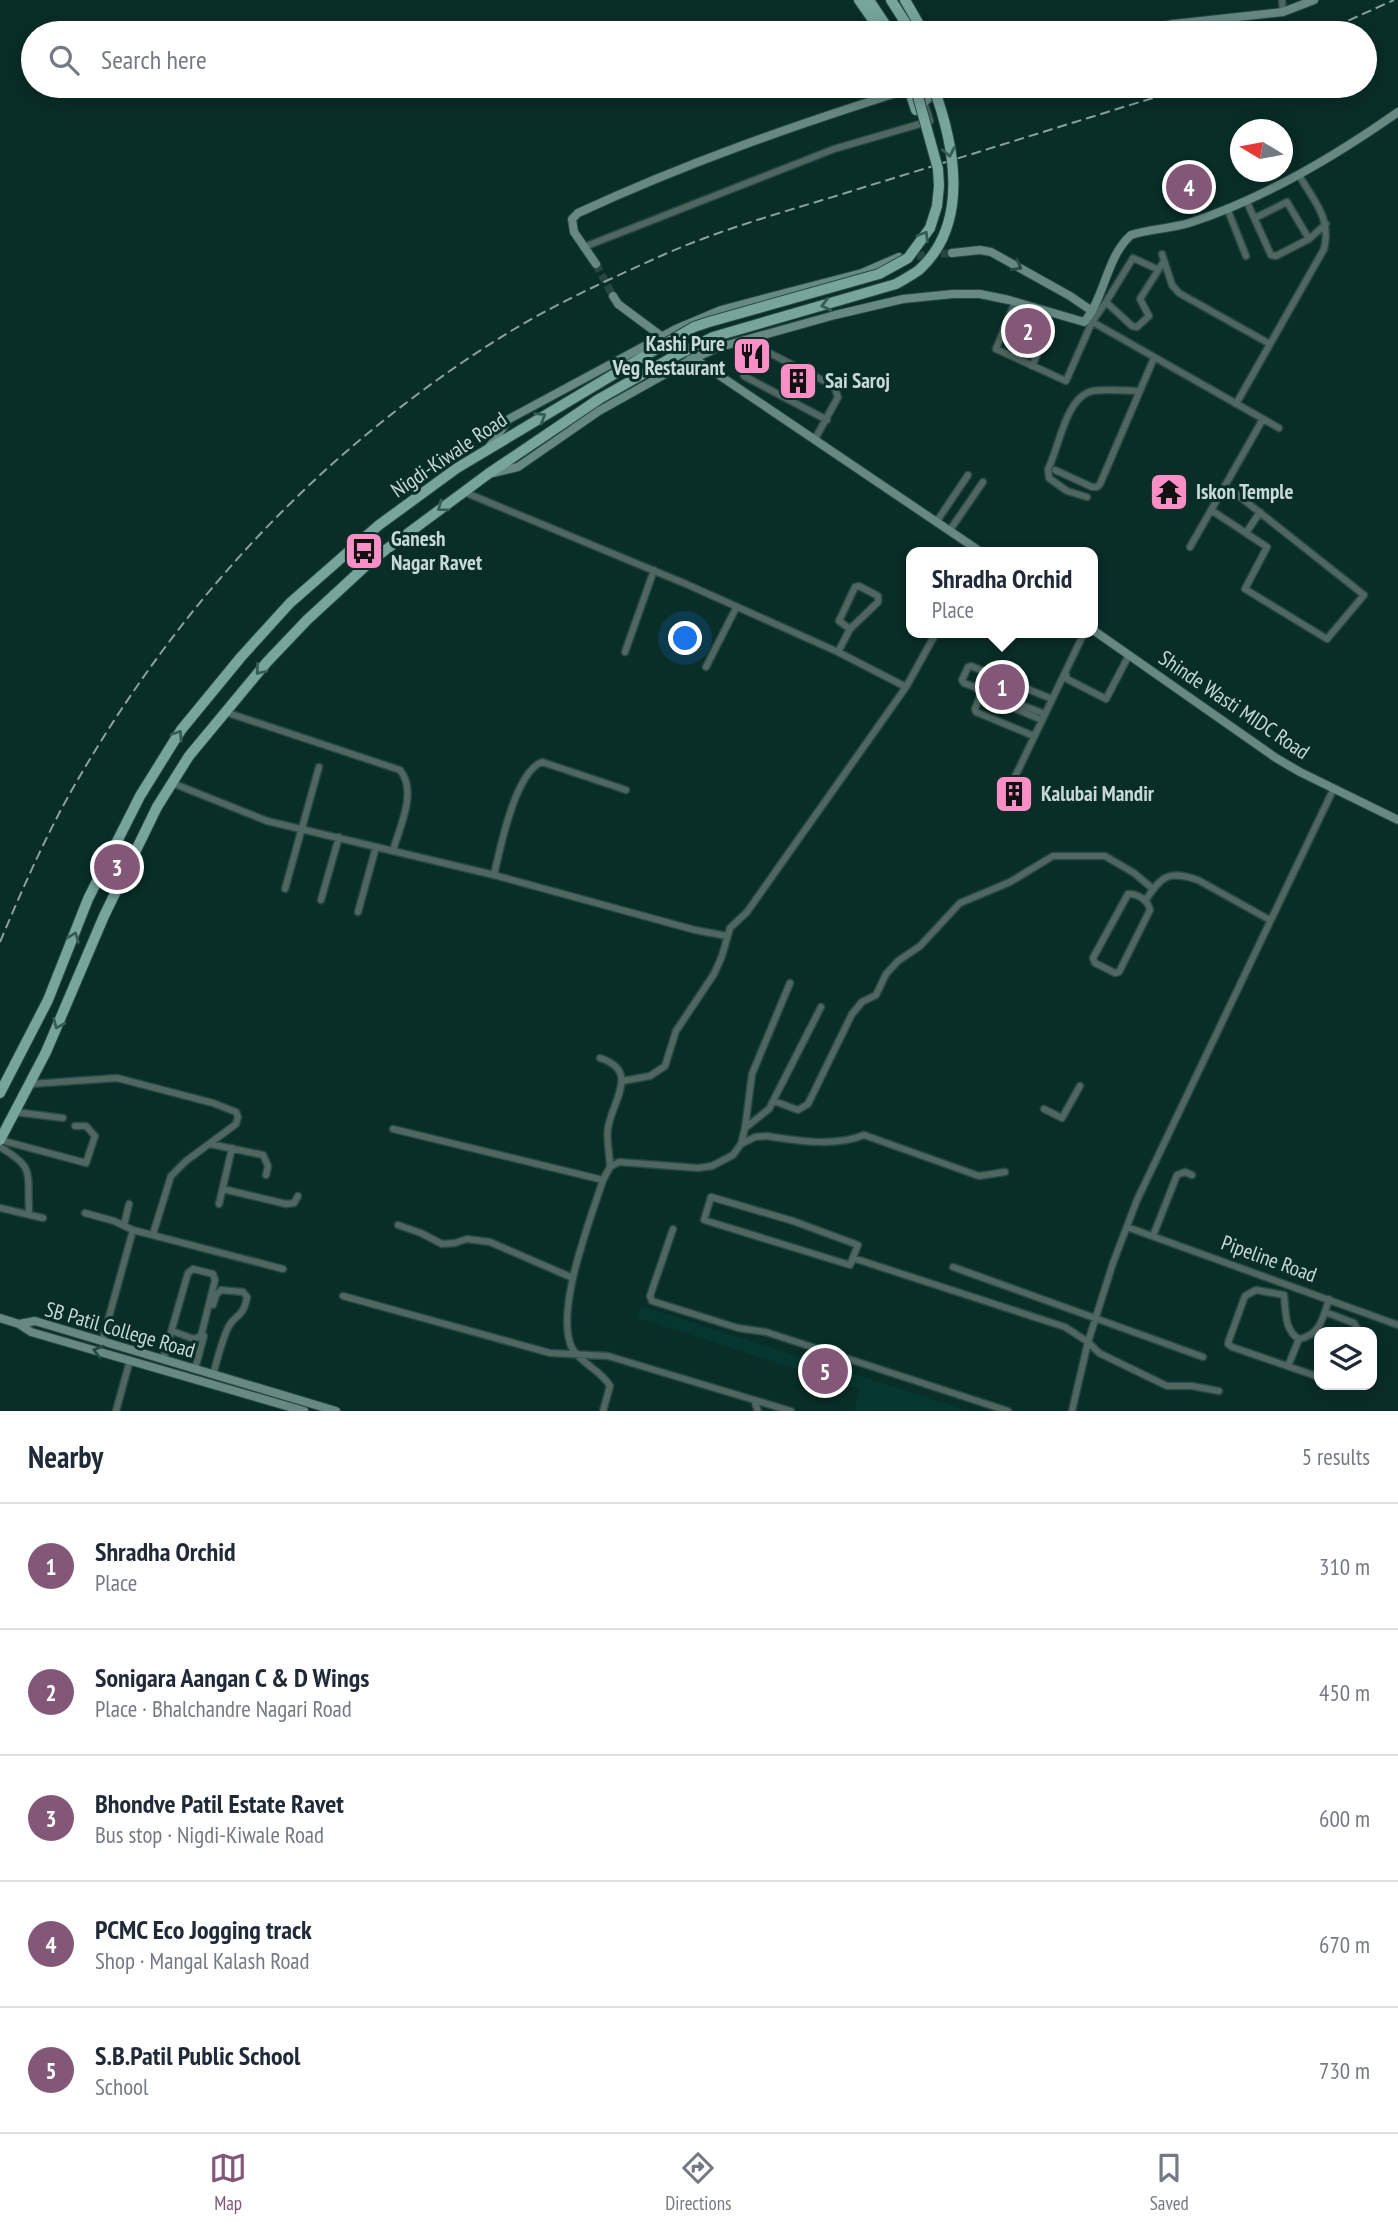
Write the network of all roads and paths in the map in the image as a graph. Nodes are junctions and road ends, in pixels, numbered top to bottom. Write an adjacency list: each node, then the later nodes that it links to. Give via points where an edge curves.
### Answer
1 (859, 0): 8 (main road)
2 (869, 0): 9 (main road)
3 (891, 0): 10 (main road)
4 (905, 0): 11 (main road)
5 (1282, 0): 7 (street)
6 (1314, 0): 7 (street)
7 (1283, 12): 12 (street)
8 (874, 21)
9 (883, 21)
10 (904, 21)
11 (917, 21)
12 (1200, 21)
13 (878, 98): 26 (street, via 670,171 578,213 572,226)
14 (915, 98): 50 (main road, Nigdi-Kiwale Road, one-way to 14, bridge, via 694,327 879,274 908,258 930,228 939,186 938,169)
15 (916, 98): 18 (main road)
16 (929, 98): 18 (street)
17 (936, 98): 52 (main road, Nigdi-Kiwale Road, one-way to 52, bridge, via 951,161 954,202 947,227 919,269 896,284 859,297 713,337 599,399)
18 (920, 107): 26 (street, via 930,121 834,149)
19 (1398, 112): 20 (street)
20 (1299, 175): 21 (street); 24 (street)
21 (1246, 200): 22 (street); 23 (street)
22 (1227, 208): 28 (street); 35 (street, via 1165,230 1131,235 1114,259)
23 (1255, 218): 25 (street, via 1287,202); 25 (street, via 1273,256)
24 (1326, 224): 25 (street); 39 (street, via 1324,249)
25 (1309, 239)
26 (584, 247): 30 (street)
27 (953, 253): 35 (street, one-way to 35, via 990,252 1070,296)
28 (1246, 256)
29 (899, 257): 37 (street, via 862,273 721,310)
30 (596, 264)
31 (1157, 269): 34 (street, via 1133,258); 34 (street, via 1140,299 1149,316 1137,327); 39 (street, via 1163,257 1179,293)
32 (613, 296): 37 (street)
33 (1015, 302): 35 (street, via 1079,322); 38 (street, via 953,294 903,299); 42 (street, via 996,349)
34 (1106, 302): 35 (street)
35 (1090, 317): 41 (street); 42 (street, via 1066,380)
36 (1049, 328): 42 (street)
37 (661, 337): 40 (street); 50 (street, via 509,419)
38 (744, 340): 40 (street); 47 (street, via 834,386 838,397)
39 (1270, 344): 45 (street)
40 (694, 358): 49 (street); 52 (street, via 599,411 518,467)
41 (1154, 358): 44 (street); 45 (street)
42 (1032, 366)
43 (744, 376): 47 (street)
44 (1139, 391): 51 (street, via 1097,487); 57 (street, via 1089,392 1066,419 1049,478 1067,491)
45 (1236, 404): 46 (street)
46 (1263, 419): 48 (street); 55 (street)
47 (827, 420): 49 (street)
48 (1279, 428)
49 (815, 439): 62 (street)
50 (485, 453): 110 (main road, Nigdi-Kiwale Road, one-way to 50, via 48,1000 88,899 124,826 158,765 204,700 290,603 379,526 457,468)
51 (1055, 470)
52 (488, 474): 56 (main road, Nigdi-Kiwale Road)
53 (968, 475): 59 (street)
54 (983, 482): 61 (street)
55 (1225, 485): 58 (street); 60 (street)
56 (464, 492): 67 (street); 81 (main road, Nigdi-Kiwale Road, one-way to 81, via 372,560 307,620)
57 (1087, 497)
58 (1211, 510): 64 (street); 66 (street)
59 (943, 512): 61 (street); 62 (street)
60 (1260, 512): 64 (street); 64 (street, via 1364,595 1327,639 1245,589 1267,547)
61 (956, 520): 63 (street)
62 (937, 521): 63 (street)
63 (950, 530): 65 (street)
64 (1246, 533)
65 (974, 547)
66 (1190, 547)
67 (654, 570): 68 (street); 74 (street)
68 (736, 608): 75 (street); 77 (street)
69 (850, 629): 69 (street, via 879,600 859,586 839,621); 75 (street)
70 (1098, 633): 76 (street, Shinde Wasti MIDC Road)
71 (933, 638): 78 (street)
72 (1083, 638): 76 (street, via 1067,679 1103,699 1108,698)
73 (1083, 638): 80 (street)
74 (625, 652)
75 (838, 652): 78 (street)
76 (1129, 655): 89 (street, Shinde Wasti MIDC Road, via 1276,758)
77 (706, 667)
78 (906, 687): 103 (street)
79 (1041, 694): 80 (street); 82 (street); 82 (street, via 971,666 962,680)
80 (1052, 699): 83 (street)
81 (225, 712): 87 (main road, Nigdi-Kiwale Road); 95 (street, via 400,770 406,781 407,803)
82 (1033, 713): 83 (street); 84 (street); 84 (street, via 980,696 976,712)
83 (1043, 717): 85 (street)
84 (1025, 732): 85 (street)
85 (1034, 736): 88 (street)
86 (319, 767): 92 (street)
87 (172, 783): 92 (street, via 267,821); 108 (main road, Nigdi-Kiwale Road, one-way to 108, via 131,857)
88 (1012, 783)
89 (1334, 788): 91 (street, Shinde Wasti MIDC Road); 102 (street)
90 (625, 790): 96 (street, via 538,763 518,794)
91 (1398, 820)
92 (301, 829): 93 (street); 97 (street)
93 (339, 837): 94 (street); 99 (street)
94 (376, 847): 95 (street); 101 (street)
95 (393, 851): 96 (street)
96 (494, 875): 103 (street)
97 (285, 889)
98 (1153, 889): 100 (street); 102 (street, via 1166,876 1186,876); 111 (street, via 1105,856 1053,856 1010,882 960,903 920,946 898,961 876,995 852,1014 808,1104 798,1110)
99 (321, 900)
100 (1146, 901): 100 (street, via 1149,914 1119,972 1094,963 1126,896 1133,894)
101 (358, 912)
102 (1270, 920): 138 (street)
103 (727, 936): 107 (street, via 714,974 676,1031 665,1066 650,1076)
104 (790, 983): 116 (street, via 752,1074)
105 (821, 1007): 111 (street)
106 (600, 1058): 107 (street, via 618,1066)
107 (622, 1081): 123 (street, via 608,1125)
108 (30, 1084): 113 (main road, Nigdi-Kiwale Road); 119 (street, via 117,1078 233,1109 236,1124)
109 (1080, 1086): 112 (street, via 1062,1118)
110 (0, 1093)
111 (774, 1101): 116 (street)
112 (1044, 1109)
113 (15, 1112): 114 (street); 118 (main road, Nigdi-Kiwale Road)
114 (63, 1118)
115 (75, 1126): 118 (street, via 86,1126 94,1133 86,1163)
116 (745, 1128): 120 (street)
117 (393, 1129): 127 (street)
118 (0, 1140)
119 (209, 1144): 122 (street); 141 (street, via 171,1176)
120 (741, 1144): 123 (street, via 733,1155 712,1166 683,1168 618,1161); 124 (street, via 766,1136 838,1142 864,1135 979,1176)
121 (0, 1147): 133 (street, via 26,1167)
122 (232, 1148): 125 (street, via 263,1155); 128 (street)
123 (610, 1167): 127 (street)
124 (1004, 1171)
125 (266, 1175)
126 (1192, 1175): 142 (street, via 1177,1175)
127 (603, 1180): 146 (street)
128 (223, 1189): 129 (street, via 286,1204 294,1203); 131 (street)
129 (298, 1196)
130 (129, 1204): 136 (street)
131 (219, 1204)
132 (0, 1208): 135 (street)
133 (29, 1210)
134 (85, 1213): 136 (street)
135 (43, 1218)
136 (124, 1225): 140 (street)
137 (397, 1225): 146 (street, via 442,1244 467,1239 489,1242)
138 (1127, 1227): 142 (street, Pipeline Road); 151 (street)
139 (673, 1229): 175 (street, via 652,1301 766,1332)
140 (133, 1230): 141 (street); 157 (street)
141 (153, 1234): 145 (street)
142 (1153, 1236): 148 (street, Pipeline Road)
143 (853, 1258): 143 (street, via 858,1245 711,1197 704,1220 850,1265); 158 (street, via 1065,1327)
144 (953, 1268): 151 (street)
145 (283, 1269)
146 (573, 1278): 159 (street, via 569,1334)
147 (343, 1296): 159 (street, via 534,1349)
148 (1329, 1299): 149 (street); 153 (street, Pipeline Road)
149 (1325, 1312): 154 (street); 156 (street, via 1317,1331)
150 (0, 1318): 152 (street)
151 (1096, 1320): 158 (street); 160 (street)
152 (19, 1324): 157 (street, SB Patil College Road, via 35,1321); 161 (street, SB Patil College Road, one-way to 152, via 31,1332)
153 (1398, 1325)
154 (1356, 1327)
155 (172, 1331): 155 (street, via 190,1270 213,1274 201,1336 194,1339); 162 (street)
156 (1299, 1339): 163 (street); 163 (street, via 1288,1328 1284,1295 1260,1289 1245,1296 1228,1344)
157 (102, 1342): 162 (street, SB Patil College Road)
158 (1088, 1342): 167 (street, via 1099,1353 1167,1386); 176 (street)
159 (579, 1356): 168 (street, via 608,1356); 172 (street, via 610,1386)
160 (1203, 1357)
161 (130, 1360): 169 (street); 170 (street, SB Patil College Road)
162 (163, 1360): 164 (street, SB Patil College Road)
163 (1288, 1366): 166 (street)
164 (195, 1369): 165 (street, SB Patil College Road); 165 (street, via 218,1291 243,1292 245,1307 227,1330)
165 (213, 1375): 171 (street, SB Patil College Road)
166 (1314, 1375)
167 (1219, 1391)
168 (754, 1400): 173 (street); 174 (street)
169 (116, 1411)
170 (304, 1411)
171 (336, 1411)
172 (603, 1411)
173 (758, 1411)
174 (791, 1411)
175 (1008, 1411)
176 (1072, 1411)

